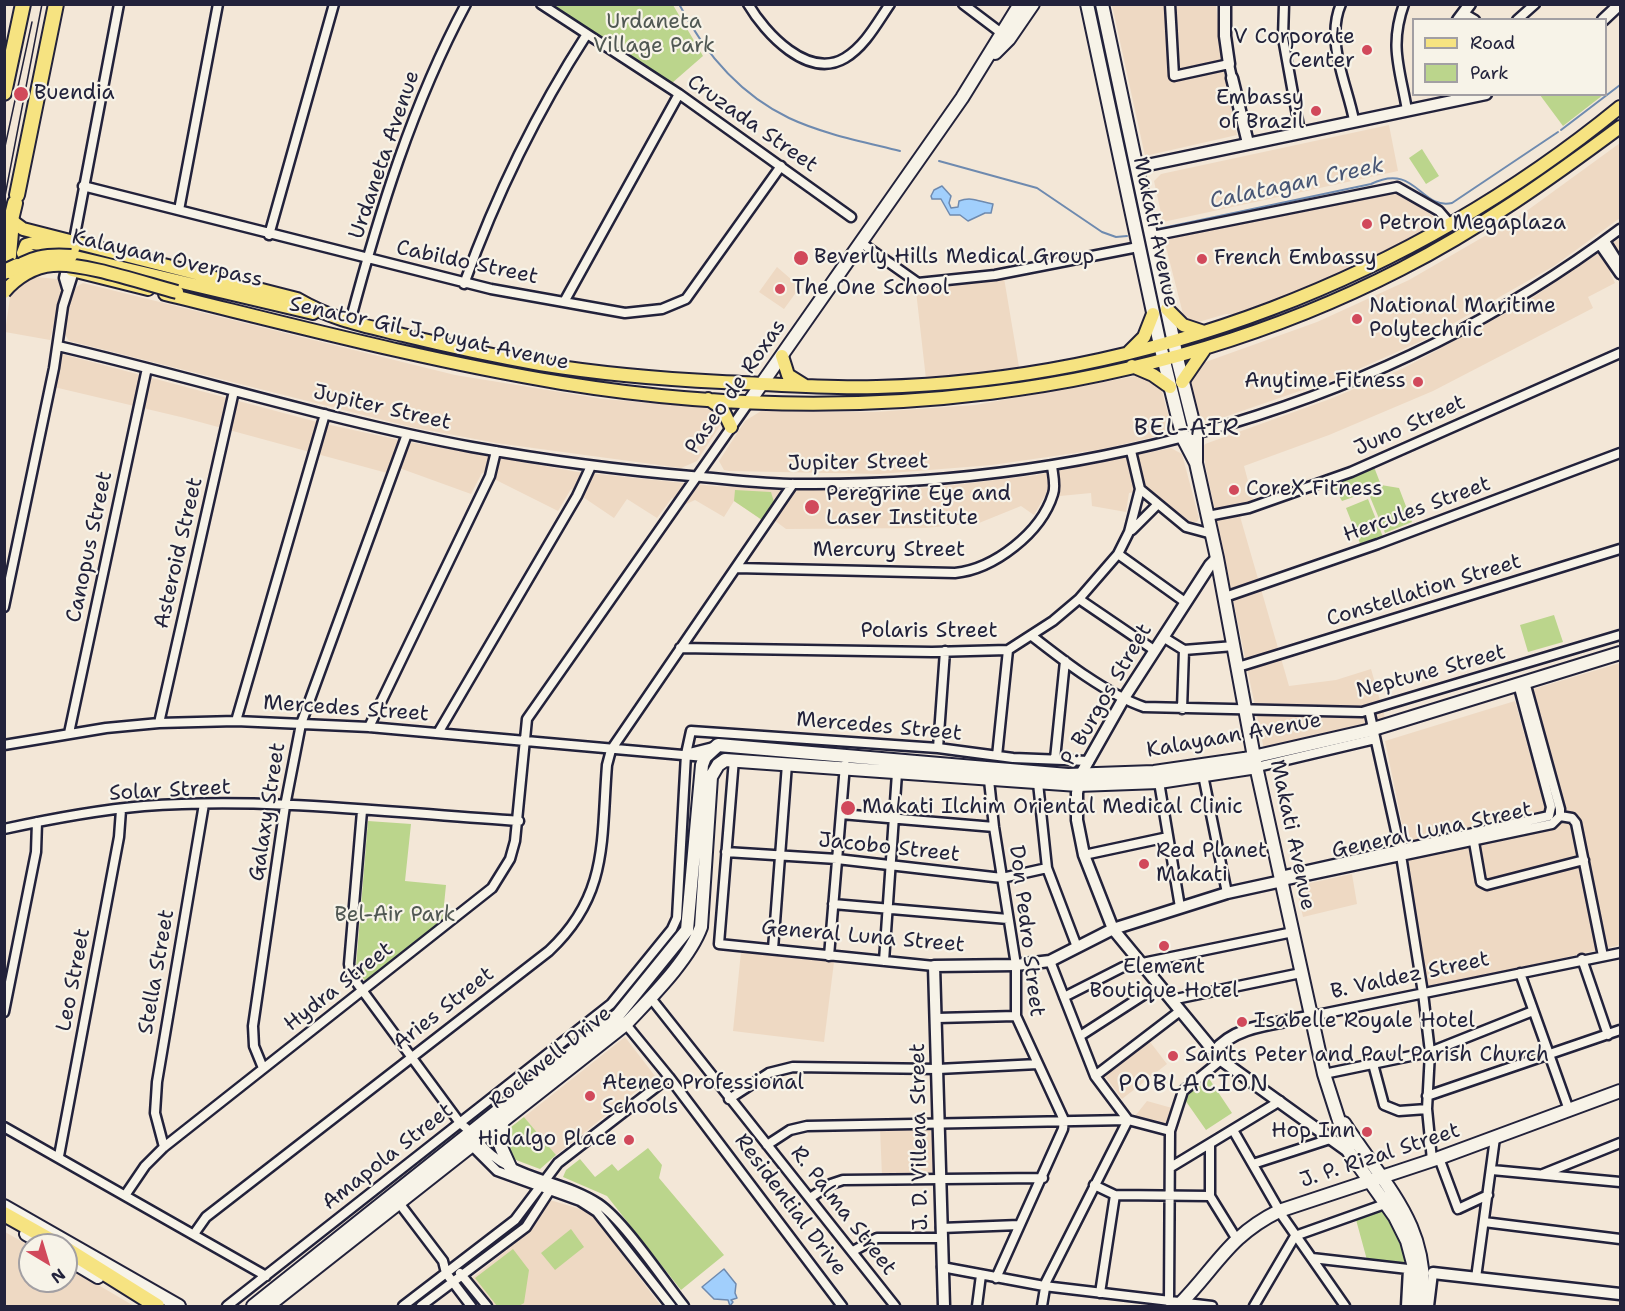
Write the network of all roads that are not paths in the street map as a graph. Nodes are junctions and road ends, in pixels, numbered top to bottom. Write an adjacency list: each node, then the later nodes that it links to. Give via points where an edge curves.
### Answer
1 (23, 4): 28 (highway)
2 (56, 4): 42 (highway)
3 (119, 4): 39 (street)
4 (218, 4): 40 (street)
5 (334, 4): 47 (street)
6 (466, 4): 53 (street, Urdaneta Avenue, via 423,91)
7 (541, 4): 24 (street, Cruzada Street)
8 (748, 4): 9 (street, via 754,15 796,56 825,63 836,62 855,50)
9 (890, 4)
10 (963, 4): 25 (street)
11 (1020, 4): 25 (main road, Paseo de Roxas)
12 (1033, 4): 25 (main road, Paseo de Roxas)
13 (1087, 4): 51 (main road, Makati Avenue)
14 (1102, 4): 38 (main road, Makati Avenue)
15 (1170, 4): 26 (street, via 1174,76)
16 (1225, 4): 26 (street)
17 (1284, 4): 35 (street, via 1283,38)
18 (1341, 4): 33 (street, via 1336,45)
19 (1404, 4): 32 (street, via 1395,41)
20 (1535, 4): 22 (street)
21 (1620, 4): 23 (street)
22 (1519, 18)
23 (1605, 18)
24 (588, 34): 29 (street, Cruzada Street); 59 (street, via 530,130 487,221)
25 (1005, 36): 49 (main road, Paseo de Roxas)
26 (1229, 64): 27 (street)
27 (1232, 78): 36 (street)
28 (4, 93)
29 (679, 94): 37 (street, Cruzada Street); 61 (street)
30 (1458, 97): 32 (street)
31 (1620, 107): 43 (main road, Senator Gil J. Puyat Avenue, via 1541,166)
32 (1407, 110): 33 (street)
33 (1354, 120): 35 (street)
34 (1620, 127): 72 (main road, Senator Gil J. Puyat Avenue, via 1519,200 1409,265 1305,312)
35 (1300, 132): 36 (street)
36 (1248, 143): 38 (street)
37 (781, 166): 41 (street, Cruzada Street); 61 (street, Cabildo Street, via 686,299 673,306 625,313)
38 (1138, 167): 44 (main road, Makati Avenue)
39 (84, 186): 40 (street, Cabildo Street); 46 (street)
40 (179, 210): 47 (street, Cabildo Street)
41 (851, 217)
42 (12, 221): 48 (highway); 52 (main road, Senator Gil J. Puyat Avenue, via 23,229); 55 (highway); 60 (highway)
43 (1451, 225): 44 (street, via 1439,211 1397,187); 68 (main road, Senator Gil J. Puyat Avenue, via 1349,278)
44 (1151, 229): 63 (main road, Makati Avenue)
45 (1620, 229): 50 (street, Jupiter Street)
46 (75, 235)
47 (269, 235): 53 (street, Cabildo Street)
48 (4, 241)
49 (860, 242): 51 (street, via 918,283 995,275); 75 (main road, Paseo de Roxas)
50 (1602, 243): 54 (street); 57 (street); 90 (street, Jupiter Street, via 1493,312 1410,356 1323,393)
51 (1138, 247): 64 (main road, Makati Avenue)
52 (98, 248): 58 (main road, via 83,251 29,243 23,249 27,257 76,264); 65 (main road, Senator Gil J. Puyat Avenue, via 297,299)
53 (368, 259): 59 (street, Cabildo Street); 66 (street, Urdaneta Avenue)
54 (1620, 265)
55 (9, 266): 60 (main road, Kalayaan Overpass, bridge); 62 (main road, Kalayaan Overpass, bridge, via 51,254 79,257)
56 (70, 270): 58 (main road, Senator Gil J. Puyat Avenue); 60 (main road, Senator Gil J. Puyat Avenue, via 45,268); 71 (street, via 64,278 67,288)
57 (1620, 274)
58 (91, 275): 67 (main road, Senator Gil J. Puyat Avenue)
59 (464, 284): 61 (street, Cabildo Street)
60 (5, 289): 62 (main road, Kalayaan Overpass, bridge, via 34,269 63,265)
61 (564, 302)
62 (273, 309): 65 (main road, Kalayaan Overpass); 67 (main road, Kalayaan Overpass)
63 (1167, 309): 68 (main road, via 1183,325); 69 (main road, Makati Avenue)
64 (1153, 314): 70 (main road, Makati Avenue); 73 (main road, via 1144,337)
65 (325, 316): 66 (main road, Senator Gil J. Puyat Avenue)
66 (350, 322): 81 (main road, Senator Gil J. Puyat Avenue, via 570,369 646,379)
67 (309, 328): 85 (main road, Senator Gil J. Puyat Avenue, via 433,359 566,383)
68 (1205, 332): 69 (main road, Senator Gil J. Puyat Avenue)
69 (1174, 342): 70 (main road, Senator Gil J. Puyat Avenue); 76 (main road, Makati Avenue)
70 (1160, 345): 73 (main road, Senator Gil J. Puyat Avenue); 77 (main road, Makati Avenue)
71 (58, 346): 79 (street, Jupiter Street); 112 (street)
72 (1204, 350): 76 (main road, Senator Gil J. Puyat Avenue); 80 (main road)
73 (1129, 352): 82 (main road, Senator Gil J. Puyat Avenue, via 1046,370 972,380 877,387)
74 (1620, 353): 102 (street, Juno Street, via 1351,472 1249,508)
75 (782, 356): 81 (main road, Paseo de Roxas); 82 (main road, via 793,381)
76 (1176, 356): 77 (main road, Senator Gil J. Puyat Avenue); 80 (main road, Makati Avenue)
77 (1163, 358): 78 (main road, Senator Gil J. Puyat Avenue); 83 (main road, Makati Avenue)
78 (1130, 366): 83 (main road); 86 (main road, Senator Gil J. Puyat Avenue, via 1048,385 931,400)
79 (147, 368): 84 (street, Jupiter Street); 134 (street, Canopus Street)
80 (1182, 382): 90 (main road, Makati Avenue)
81 (761, 385): 82 (main road, Senator Gil J. Puyat Avenue); 86 (main road, Paseo de Roxas)
82 (808, 386)
83 (1170, 387): 91 (main road, Makati Avenue)
84 (234, 391): 87 (street, Jupiter Street); 131 (street, Asteroid Street)
85 (707, 398): 86 (main road, Senator Gil J. Puyat Avenue); 88 (main road, via 722,408)
86 (749, 402): 88 (street, Paseo de Roxas)
87 (324, 414): 89 (street, Jupiter Street); 130 (street)
88 (731, 427): 98 (street, Paseo de Roxas)
89 (407, 434): 92 (street, Jupiter Street); 132 (street, Galaxy Street)
90 (1196, 434): 91 (street, Jupiter Street); 95 (main road, Makati Avenue)
91 (1183, 438): 93 (street, Jupiter Street); 95 (main road, Makati Avenue)
92 (496, 451): 96 (street, Jupiter Street); 133 (street, via 490,476)
93 (1131, 451): 97 (street, Jupiter Street); 100 (street, Polaris Street)
94 (1620, 453): 109 (street, Hercules Street)
95 (1196, 463): 102 (main road, Makati Avenue)
96 (591, 466): 98 (street, Jupiter Street); 135 (street)
97 (1052, 466): 99 (street, Jupiter Street, via 903,482); 108 (street, Mercury Street, via 1054,492 1037,523 1011,548 977,569 955,573)
98 (696, 476): 99 (street, Jupiter Street); 137 (street, Paseo de Roxas, via 527,719)
99 (793, 484): 108 (street)
100 (1140, 489): 101 (street); 103 (street, Polaris Street)
101 (1157, 505): 103 (street, Polaris Street); 104 (street, via 1186,527)
102 (1208, 516): 104 (main road, Makati Avenue)
103 (1129, 532): 106 (street, Polaris Street)
104 (1212, 534): 107 (main road, Makati Avenue)
105 (1620, 549): 124 (street, Constellation Street)
106 (1118, 554): 110 (street, Polaris Street); 111 (street)
107 (1217, 558): 109 (main road, Makati Avenue); 111 (street, P. Burgos Street)
108 (735, 568): 117 (street)
109 (1225, 597): 116 (main road, Makati Avenue)
110 (1079, 599): 114 (street, Polaris Street); 119 (street)
111 (1185, 602): 115 (street, P. Burgos Street)
112 (4, 607)
113 (1620, 635): 129 (street, Neptune Street)
114 (1032, 636): 118 (street, Polaris Street); 123 (street, Neptune Street)
115 (1163, 637): 119 (street, P. Burgos Street); 120 (street)
116 (1234, 646): 120 (street); 124 (main road, Makati Avenue)
117 (680, 648): 121 (street, Polaris Street); 141 (street)
118 (1008, 650): 121 (street, Polaris Street); 145 (street)
119 (1154, 650): 126 (street, P. Burgos Street)
120 (1184, 650): 127 (street)
121 (945, 651): 140 (street)
122 (1620, 653): 125 (main road, Kalayaan Avenue)
123 (1065, 661): 126 (street, Neptune Street); 147 (street)
124 (1238, 667): 128 (main road, Makati Avenue)
125 (1521, 683): 136 (main road, Kalayaan Avenue); 142 (street, General Luna Street)
126 (1124, 698): 127 (street, Neptune Street, via 1144,707); 149 (street, P. Burgos Street)
127 (1182, 709): 128 (street, Neptune Street)
128 (1246, 710): 129 (street, Neptune Street); 150 (main road, Makati Avenue)
129 (1369, 710): 136 (street)
130 (236, 721): 131 (street, Mercedes Street); 132 (street, Mercedes Street)
131 (159, 723): 134 (street, Mercedes Street)
132 (301, 724): 133 (street, Mercedes Street); 160 (street, Galaxy Street)
133 (369, 727): 135 (street, Mercedes Street)
134 (69, 733): 138 (street, Mercedes Street)
135 (438, 733): 137 (street, Mercedes Street)
136 (1374, 734): 150 (main road, Kalayaan Avenue); 174 (street)
137 (524, 743): 141 (street, Mercedes Street); 166 (street, Hydra Street)
138 (4, 745)
139 (714, 747): 143 (street, Mercedes Street); 144 (main road, Kalayaan Avenue, via 723,743); 146 (main road)
140 (938, 748): 143 (street, Mercedes Street, via 698,730 688,735); 145 (street, Mercedes Street)
141 (611, 750): 143 (street, Mercedes Street); 220 (street, Aries Street, via 596,879 582,913 549,951)
142 (1539, 750): 164 (street, General Luna Street); 171 (street, General Luna Street, via 1551,807 1549,816)
143 (686, 754): 146 (street, Mercedes Street); 239 (street, Amapola Street, via 676,918 672,929 611,1004)
144 (846, 756): 152 (street); 156 (main road, Kalayaan Avenue)
145 (997, 756): 147 (street, Mercedes Street)
146 (705, 757): 148 (main road, Kalayaan Avenue); 215 (main road, Rockwell Drive, via 687,930)
147 (1055, 759): 149 (street, Mercedes Street)
148 (730, 760): 151 (main road, Kalayaan Avenue); 173 (street); 206 (main road, Rockwell Drive, via 718,765 711,777 701,927 695,941)
149 (1089, 761): 156 (street, P. Burgos Street)
150 (1256, 762): 154 (main road, Kalayaan Avenue); 156 (main road, Kalayaan Avenue); 182 (main road, Makati Avenue)
151 (787, 764): 152 (main road, Kalayaan Avenue); 176 (street)
152 (845, 770): 153 (main road, Kalayaan Avenue); 163 (street)
153 (897, 774): 155 (main road, Kalayaan Avenue); 165 (street)
154 (1203, 776): 157 (main road, Kalayaan Avenue); 183 (street)
155 (989, 780): 158 (main road, Kalayaan Avenue); 168 (street, Don Pedro Street)
156 (1079, 780): 157 (main road, Kalayaan Avenue); 158 (main road, Kalayaan Avenue); 175 (street, P. Burgos Street, via 1077,820)
157 (1159, 782): 170 (street)
158 (1038, 783): 180 (street)
159 (204, 804): 160 (street, Solar Street); 161 (street, Solar Street); 251 (street, Stella Street, via 157,1082 155,1113)
160 (285, 806): 162 (street, Solar Street); 225 (street, Galaxy Street, via 253,1026 254,1046)
161 (121, 810): 167 (street, Solar Street); 253 (street, Leo Street)
162 (362, 811): 166 (street, Solar Street); 204 (street, via 349,964 351,975)
163 (841, 814): 165 (street); 177 (street)
164 (1560, 816): 172 (street, General Luna Street, via 1547,826); 178 (street, via 1572,818 1576,824)
165 (894, 819): 168 (street); 179 (street)
166 (519, 821): 204 (street, Hydra Street, via 510,859 492,888)
167 (37, 822): 169 (street, Solar Street); 211 (street, via 36,852)
168 (994, 827): 181 (street, Don Pedro Street)
169 (4, 829)
170 (1168, 837): 175 (street); 185 (street)
171 (1456, 841): 172 (street, General Luna Street); 174 (street, General Luna Street)
172 (1473, 842): 178 (street, via 1481,882 1487,885)
173 (726, 852): 176 (street, Jacobo Street); 191 (street, General Luna Street, via 719,944)
174 (1401, 853): 182 (street, General Luna Street); 205 (street)
175 (1084, 855): 188 (street, P. Burgos Street)
176 (781, 856): 177 (street, Jacobo Street); 191 (street)
177 (837, 860): 179 (street, Jacobo Street); 184 (street)
178 (1584, 860): 194 (street)
179 (891, 866): 181 (street, Jacobo Street); 186 (street)
180 (1047, 868): 181 (street, Jacobo Street); 190 (street)
181 (1002, 878): 187 (street, Don Pedro Street)
182 (1281, 878): 183 (street, General Luna Street); 189 (main road, Makati Avenue)
183 (1227, 894): 185 (street, General Luna Street)
184 (833, 904): 186 (street); 193 (street)
185 (1180, 907): 188 (street, General Luna Street)
186 (888, 910): 187 (street); 196 (street)
187 (1008, 919): 199 (street, Don Pedro Street)
188 (1113, 929): 190 (street, General Luna Street); 198 (street, P. Burgos Street)
189 (1293, 932): 198 (street); 201 (main road, Makati Avenue)
190 (1077, 947): 197 (street, General Luna Street)
191 (774, 949): 193 (street, General Luna Street)
192 (1620, 952): 194 (street, B. Valdez Street)
193 (829, 956): 196 (street, General Luna Street)
194 (1603, 956): 195 (street, B. Valdez Street)
195 (1582, 959): 202 (street, B. Valdez Street); 217 (street)
196 (884, 961): 200 (street, General Luna Street)
197 (1050, 961): 199 (street, General Luna Street); 207 (street)
198 (1141, 963): 203 (street, P. Burgos Street); 207 (street, via 1123,967)
199 (1016, 965): 200 (street, General Luna Street); 213 (street, Don Pedro Street)
200 (934, 966): 214 (street, J. D. Villena Street)
201 (1301, 973): 208 (street); 212 (main road, Makati Avenue)
202 (1520, 973): 205 (street, B. Valdez Street); 210 (street)
203 (1159, 985): 208 (street, P. Burgos Street); 218 (street)
204 (363, 992): 220 (street); 225 (street, Hydra Street)
205 (1423, 993): 212 (street, B. Valdez Street); 219 (street)
206 (650, 997): 215 (main road, Rockwell Drive); 232 (street, R. Palma Street)
207 (1064, 997): 218 (street)
208 (1171, 1000): 209 (street, P. Burgos Street)
209 (1180, 1011): 221 (street, P. Burgos Street); 228 (street)
210 (1533, 1011): 219 (street); 222 (street)
211 (4, 1012)
212 (1312, 1016): 221 (street, B. Valdez Street, via 1243,1031 1224,1039); 227 (main road, Makati Avenue)
213 (1016, 1017): 214 (street); 223 (street, Don Pedro Street)
214 (937, 1018): 226 (street, J. D. Villena Street)
215 (622, 1019): 229 (street, Residential Drive); 240 (main road, Rockwell Drive); 246 (main road, Rockwell Drive)
216 (1620, 1030): 217 (street)
217 (1608, 1035): 222 (street)
218 (1080, 1036): 228 (street)
219 (1430, 1052): 224 (street); 231 (street)
220 (412, 1056): 239 (street); 286 (street, Aries Street, via 206,1217)
221 (1217, 1056): 233 (street, P. Burgos Street); 244 (street, via 1183,1091)
222 (1548, 1056): 231 (street); 236 (street)
223 (1038, 1064): 226 (street); 237 (street, Don Pedro Street)
224 (1373, 1064): 227 (street); 235 (street, via 1384,1105 1399,1111)
225 (263, 1068): 251 (street, Hydra Street)
226 (938, 1069): 232 (street, via 793,1067 770,1073); 241 (street, J. D. Villena Street)
227 (1324, 1074): 234 (main road, Makati Avenue)
228 (1095, 1076): 238 (street)
229 (669, 1077): 259 (street); 322 (street, Residential Drive)
230 (1620, 1091): 236 (main road, J. P. Rizal Street)
231 (1427, 1096): 235 (street)
232 (729, 1099): 249 (street, R. Palma Street)
233 (1280, 1101): 243 (street); 247 (street, P. Burgos Street)
234 (1335, 1108): 252 (main road, Makati Avenue); 263 (main road, Makati Avenue)
235 (1427, 1109): 254 (street)
236 (1569, 1110): 245 (main road, J. P. Rizal Street)
237 (1064, 1120): 238 (street); 241 (street); 262 (street)
238 (1128, 1120): 244 (street); 266 (street)
239 (460, 1123): 246 (street); 303 (street, Amapola Street)
240 (502, 1123): 246 (main road, Rockwell Drive); 257 (main road, via 501,1147)
241 (938, 1125): 249 (street, via 807,1126 790,1130); 261 (street, J. D. Villena Street)
242 (4, 1127): 253 (street)
243 (1233, 1130): 250 (street); 255 (street)
244 (1170, 1131): 256 (street)
245 (1495, 1138): 254 (main road, J. P. Rizal Street); 258 (street)
246 (472, 1139): 257 (street); 265 (street, via 497,1171); 273 (main road, Rockwell Drive)
247 (1330, 1139): 252 (street, P. Burgos Street); 255 (street)
248 (1620, 1143): 260 (street)
249 (767, 1145): 274 (street, R. Palma Street)
250 (1210, 1145): 256 (street); 270 (street)
251 (164, 1147): 268 (street, Hydra Street)
252 (1349, 1152): 263 (main road, Makati Avenue)
253 (59, 1156): 268 (street)
254 (1436, 1159): 263 (main road, J. P. Rizal Street); 271 (street, via 1459,1209)
255 (1253, 1164): 277 (street)
256 (1171, 1167): 272 (street)
257 (511, 1169): 265 (street)
258 (1492, 1170): 260 (street); 271 (street)
259 (552, 1172): 265 (street); 267 (street)
260 (1539, 1175): 264 (street)
261 (939, 1178): 262 (street); 274 (street, via 843,1180); 285 (street, J. D. Villena Street)
262 (1043, 1178): 282 (street)
263 (1376, 1180): 275 (main road, Makati Avenue); 277 (main road, J. P. Rizal Street); 278 (main road, Makati Avenue)
264 (1620, 1182)
265 (542, 1183): 267 (street); 296 (street, via 521,1215)
266 (1094, 1185): 269 (street); 307 (street)
267 (552, 1187): 301 (street, via 526,1227); 320 (street, via 597,1212); 321 (street, via 585,1197 604,1208)
268 (126, 1194): 286 (street)
269 (1115, 1195): 272 (street); 309 (street)
270 (1210, 1196): 272 (street); 289 (street)
271 (1488, 1196): 281 (street)
272 (1170, 1197): 311 (street)
273 (396, 1198): 294 (street); 312 (main road, Rockwell Drive)
274 (810, 1198): 291 (street, R. Palma Street)
275 (1385, 1204): 287 (street); 288 (main road, Makati Avenue)
276 (4, 1206): 314 (main road)
277 (1280, 1210): 287 (street); 289 (main road, J. P. Rizal Street)
278 (1405, 1212): 288 (main road, Makati Avenue); 300 (main road, via 1422,1232)
279 (4, 1214): 284 (highway)
280 (4, 1222): 283 (main road)
281 (1484, 1222): 290 (street); 305 (street)
282 (1019, 1225): 285 (street); 304 (street)
283 (24, 1233)
284 (38, 1233)
285 (941, 1233): 291 (street, via 877,1238); 297 (street, J. D. Villena Street)
286 (194, 1234): 303 (street)
287 (1295, 1236): 293 (street); 328 (street)
288 (1409, 1236): 298 (main road); 331 (main road, Makati Avenue, via 1415,1271); 332 (main road, Makati Avenue, via 1424,1267)
289 (1236, 1238): 311 (main road, J. P. Rizal Street)
290 (1620, 1239)
291 (853, 1251): 323 (street, R. Palma Street)
292 (78, 1256): 313 (highway)
293 (1312, 1258): 298 (street); 329 (street)
294 (443, 1261): 296 (street); 299 (street)
295 (78, 1265): 313 (main road, via 139,1301)
296 (455, 1266): 299 (street); 301 (street)
297 (942, 1267): 302 (street); 324 (street, J. D. Villena Street)
298 (1408, 1269): 330 (street)
299 (446, 1273): 306 (street); 316 (street)
300 (1433, 1273): 305 (street); 333 (street)
301 (462, 1275): 306 (street); 319 (street)
302 (981, 1275): 304 (street); 325 (street)
303 (266, 1276): 315 (street, Amapola Street)
304 (996, 1278): 307 (street)
305 (1476, 1278): 310 (street)
306 (453, 1283): 317 (street); 318 (street)
307 (1044, 1286): 309 (street); 326 (street)
308 (1620, 1289): 310 (street)
309 (1100, 1293): 311 (street)
310 (1620, 1294)
311 (1177, 1304): 327 (street)
312 (258, 1305)
313 (156, 1306)
314 (179, 1306)
315 (227, 1306)
316 (403, 1306)
317 (421, 1306)
318 (471, 1306)
319 (487, 1306)
320 (671, 1306)
321 (684, 1306)
322 (842, 1306)
323 (895, 1306)
324 (944, 1306)
325 (977, 1306)
326 (1042, 1306)
327 (1212, 1306)
328 (1254, 1306)
329 (1346, 1306)
330 (1406, 1306)
331 (1412, 1306)
332 (1422, 1306)
333 (1429, 1306)

